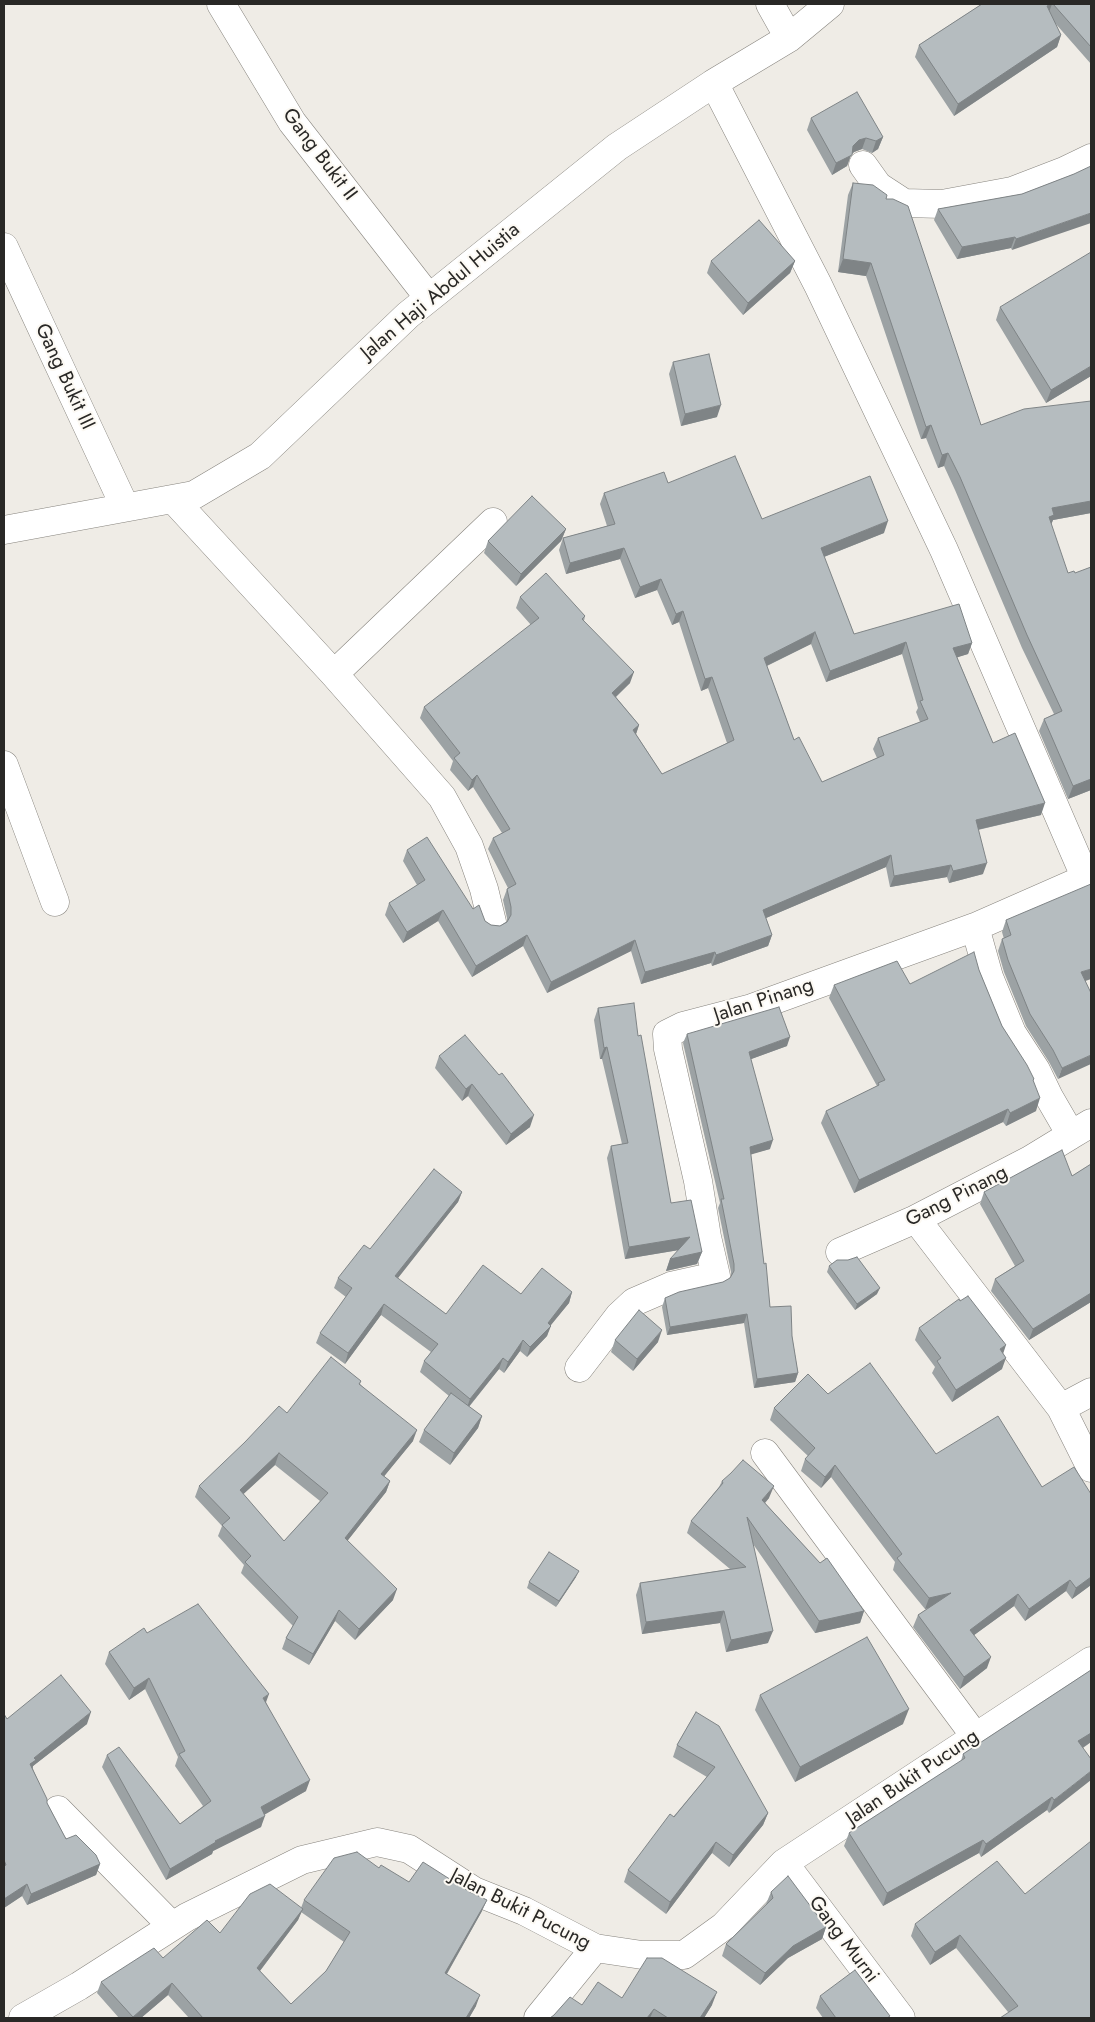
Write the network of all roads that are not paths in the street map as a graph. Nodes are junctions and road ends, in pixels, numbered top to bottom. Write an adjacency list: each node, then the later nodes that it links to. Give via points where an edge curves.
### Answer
1 (221, 4): 9 (street, Gang Bukit II, via 292,122)
2 (770, 4): 4 (street)
3 (830, 4): 4 (street, Jalan Haji Abdul Huistia)
4 (789, 38): 5 (street, Jalan Haji Abdul Huistia)
5 (714, 83): 9 (street, Jalan Haji Abdul Huistia, via 617,147); 16 (street, via 818,285 944,550)
6 (1091, 158): 7 (street, via 1012,191 942,204 904,203 878,186)
7 (863, 165)
8 (4, 247): 11 (street, Gang Bukit III)
9 (429, 298): 10 (street, Jalan Haji Abdul Huistia, via 260,456 194,495)
10 (173, 499): 11 (street, Jalan Haji Abdul Huistia); 14 (street)
11 (125, 508): 13 (street, Jalan Haji Abdul Huistia)
12 (493, 522): 14 (street)
13 (4, 530)
14 (334, 674): 18 (street, via 442,797 469,846)
15 (4, 765): 17 (street)
16 (1089, 877): 19 (street, Jalan Pinang)
17 (55, 902)
18 (492, 922)
19 (975, 927): 20 (street, Gang Pinang, via 989,977 1012,1033 1036,1070 1048,1097); 23 (street, Jalan Pinang, via 752,1008 683,1026 667,1034 716,1276 671,1286 634,1302 619,1316)
20 (1081, 1129): 21 (street, Gang Pinang, via 1030,1160)
21 (916, 1219): 22 (street, Gang Pinang); 25 (street)
22 (840, 1252)
23 (579, 1368)
24 (1091, 1392): 25 (street)
25 (1061, 1408): 27 (street)
26 (764, 1453): 29 (street)
27 (1091, 1468)
28 (1091, 1661): 29 (street, Jalan Bukit Pucung)
29 (975, 1736): 31 (street, Jalan Bukit Pucung)
30 (58, 1810): 32 (street)
31 (784, 1863): 33 (street, Jalan Bukit Pucung, via 724,1926 684,1955 642,1955); 36 (street, Gang Murni)
32 (172, 1926): 33 (street, Jalan Bukit Pucung, via 302,1860 377,1842 409,1849 474,1891 524,1911); 34 (street, Jalan Bukit Pucung)
33 (595, 1948): 35 (street)
34 (23, 2018)
35 (538, 2018)
36 (901, 2018)

